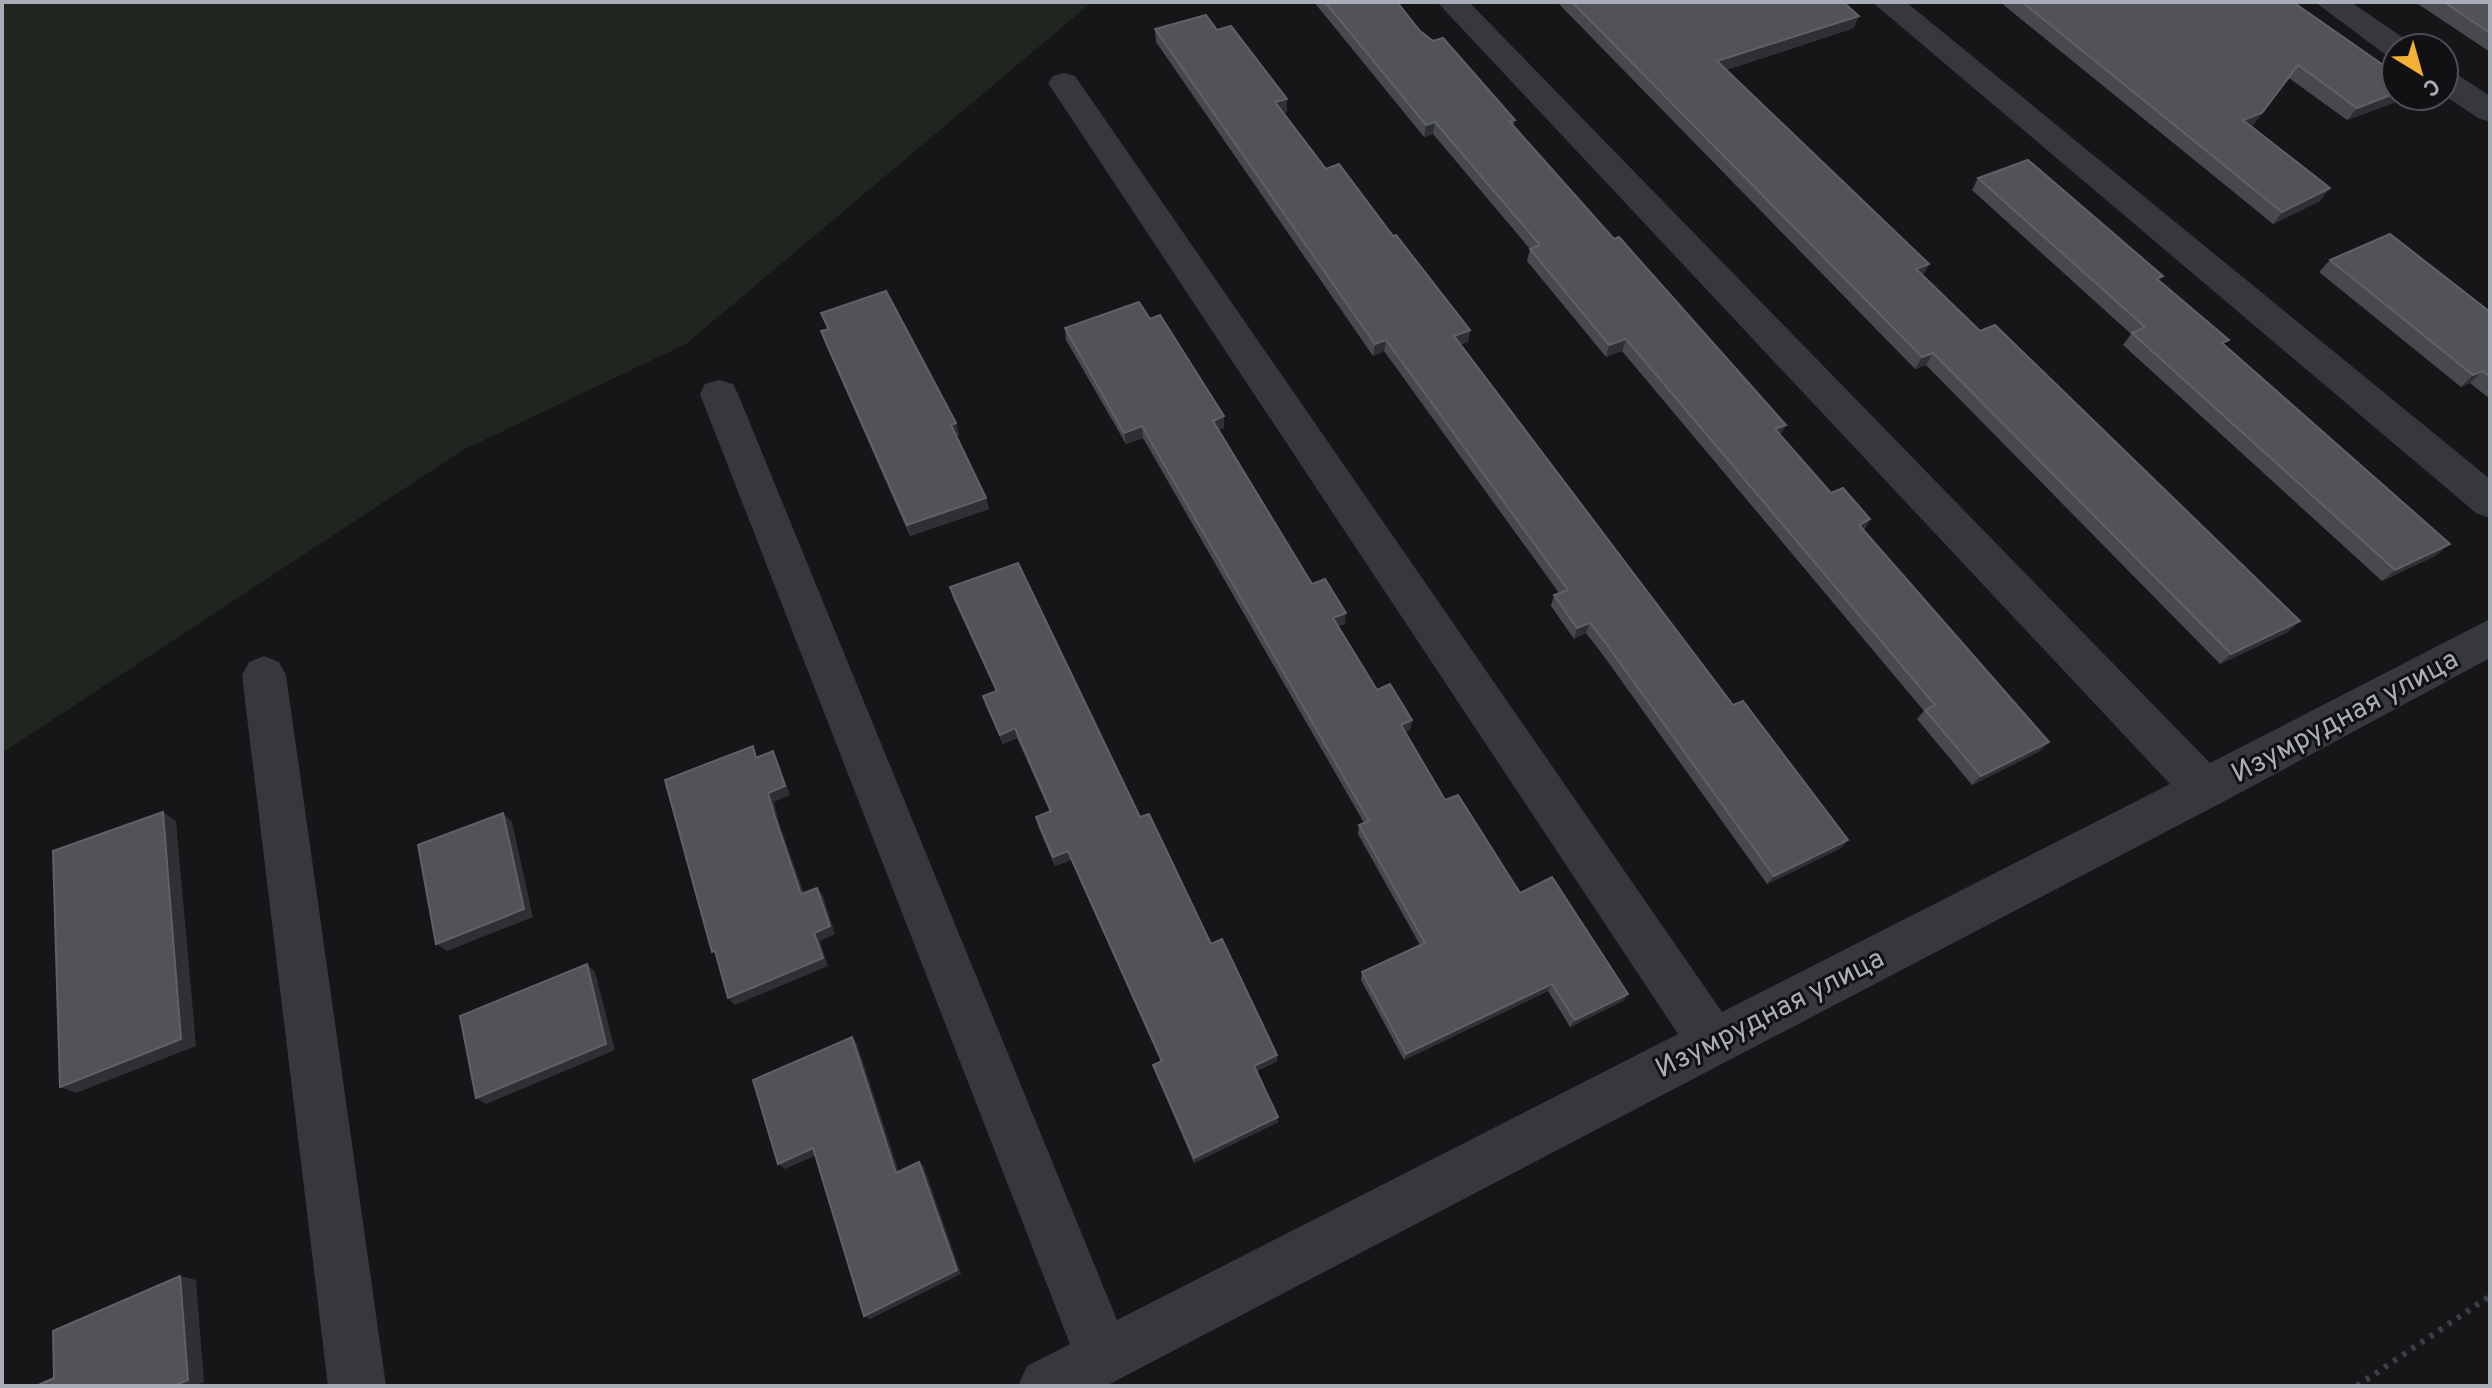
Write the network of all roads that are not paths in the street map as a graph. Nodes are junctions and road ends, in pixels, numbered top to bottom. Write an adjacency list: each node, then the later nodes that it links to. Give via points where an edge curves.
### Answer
1 (1452, 2): 12 (street)
2 (1887, 2): 9 (street)
3 (2330, 2): 4 (street)
4 (2380, 36)
5 (1064, 83): 13 (street)
6 (2460, 91): 7 (street)
7 (2490, 111)
8 (719, 394): 14 (street)
9 (2490, 502)
10 (2490, 637): 12 (street, Изумрудная улица)
11 (264, 675): 15 (street)
12 (2205, 789): 13 (street, Изумрудная улица)
13 (1712, 1041): 14 (street, Изумрудная улица)
14 (1103, 1355): 16 (street, Изумрудная улица)
15 (357, 1386)
16 (1047, 1386)

